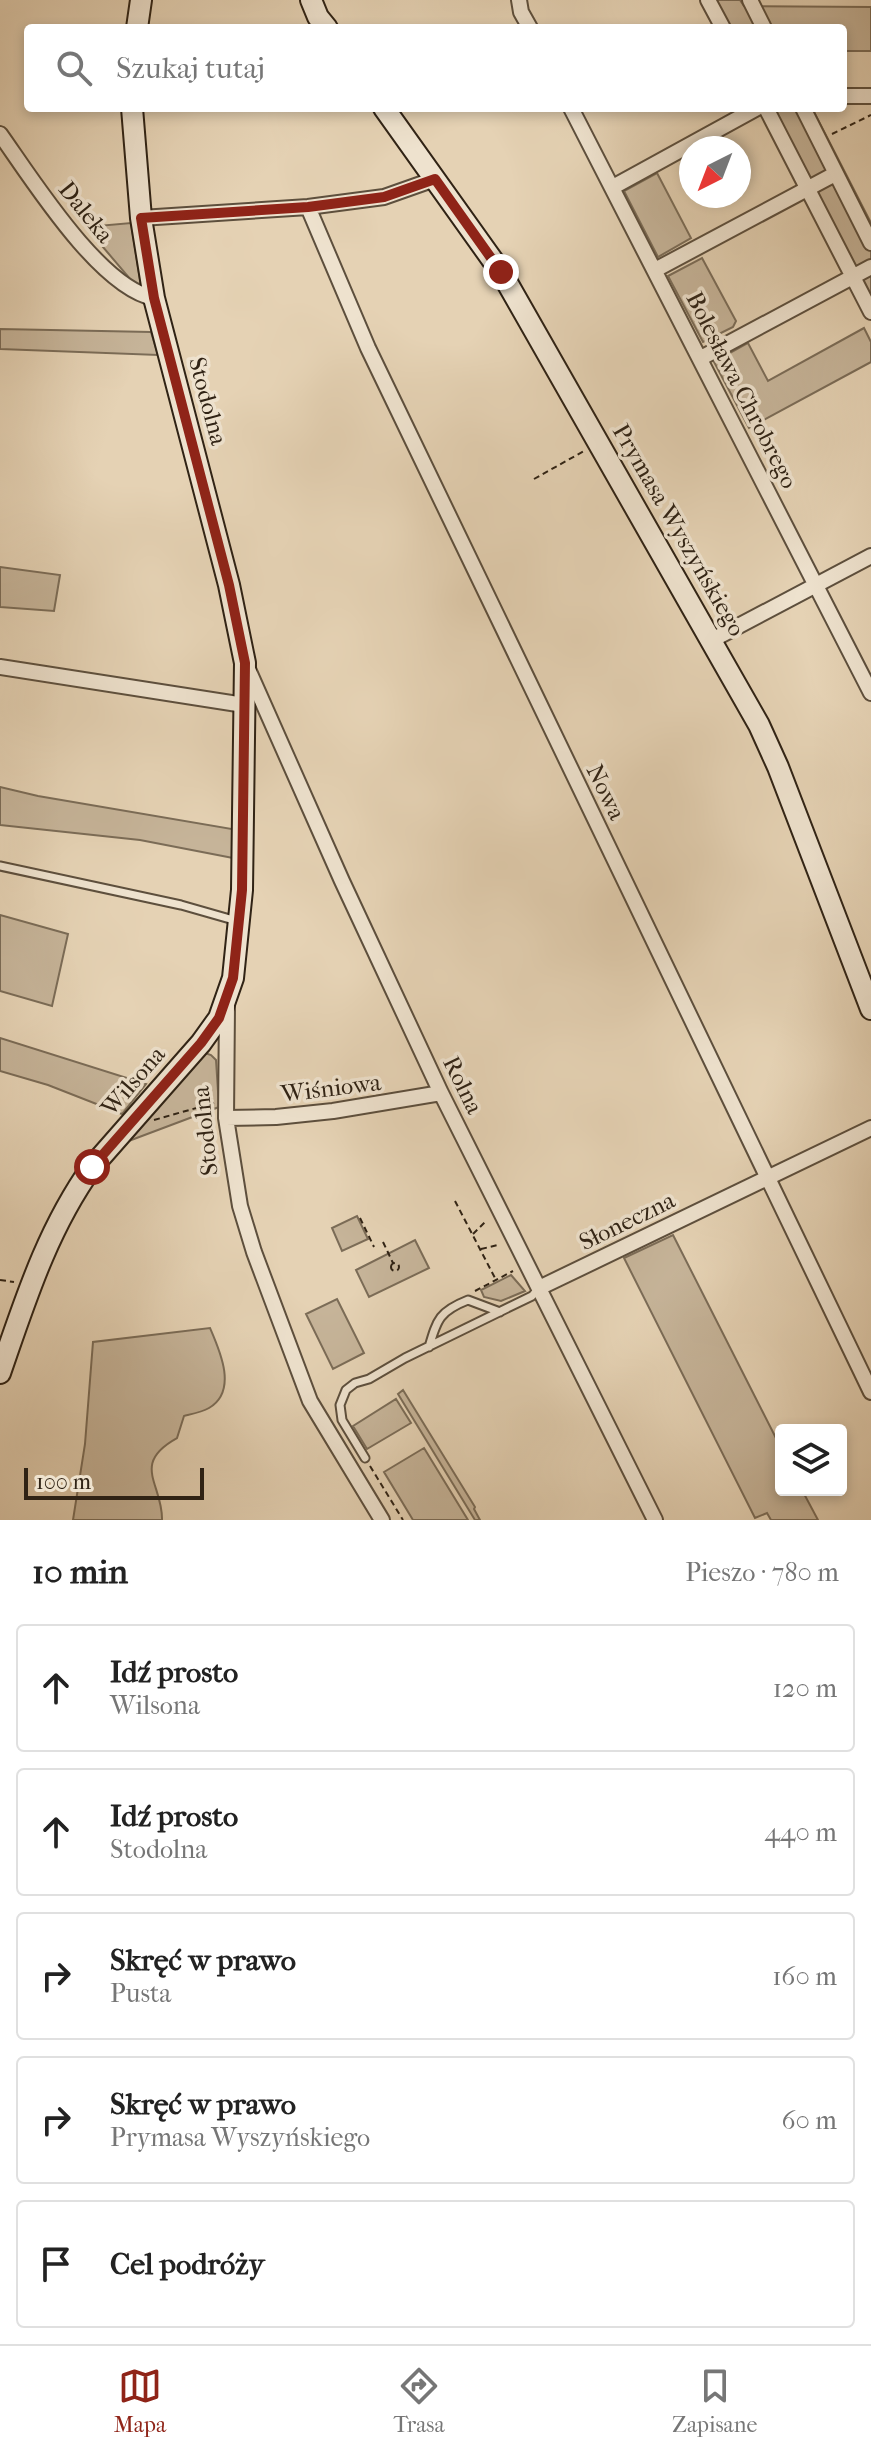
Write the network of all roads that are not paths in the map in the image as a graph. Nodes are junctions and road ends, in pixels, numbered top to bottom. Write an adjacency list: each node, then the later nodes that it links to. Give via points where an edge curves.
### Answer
1 (141, 0): 7 (street)
2 (311, 0): 8 (street)
3 (322, 0): 9 (street)
4 (519, 0): 10 (street)
5 (708, 0): 11 (street)
6 (750, 0): 12 (street)
7 (138, 24)
8 (324, 24)
9 (326, 24)
10 (528, 24)
11 (721, 24)
12 (762, 24)
13 (847, 96): 14 (street)
14 (871, 96)
15 (132, 112): 27 (street, Stodolna)
16 (387, 112): 23 (street, Prymasa Wyszyńskiego)
17 (573, 112): 24 (street, Bolesława Chrobrego)
18 (750, 112): 24 (street)
19 (768, 112): 25 (street)
20 (805, 112): 22 (street)
21 (0, 134): 32 (street, Daleka, via 96,260 126,286)
22 (835, 174): 25 (street); 28 (street)
23 (435, 179): 26 (street, via 384,197); 37 (street, Prymasa Wyszyńskiego, via 501,272)
24 (613, 187): 30 (street, Bolesława Chrobrego)
25 (807, 187): 30 (street); 31 (street)
26 (308, 207): 27 (street); 51 (street, Nowa, via 368,348)
27 (141, 218): 32 (street, Stodolna)
28 (871, 243)
29 (871, 267): 31 (street)
30 (655, 270): 34 (street, Bolesława Chrobrego)
31 (853, 276): 33 (street); 34 (street)
32 (154, 298): 38 (street, Stodolna)
33 (871, 312)
34 (701, 358): 36 (street, Bolesława Chrobrego)
35 (871, 556): 36 (street)
36 (817, 585): 37 (street); 40 (street, Bolesława Chrobrego)
37 (712, 640): 45 (street, Prymasa Wyszyńskiego, via 778,767)
38 (245, 663): 41 (street, Stodolna); 48 (street, Rolna)
39 (0, 667): 41 (street)
40 (871, 693)
41 (244, 705): 43 (street, Stodolna)
42 (0, 866): 43 (lane)
43 (239, 922): 44 (street, Stodolna)
44 (228, 997): 46 (street, Wilsona); 47 (street, Stodolna)
45 (870, 1004)
46 (201, 1043): 47 (street); 55 (street, Wilsona, via 78,1187 52,1232)
47 (225, 1056): 49 (street, Stodolna)
48 (441, 1093): 49 (street, Wiśniowa, via 276,1117); 52 (street, Rolna)
49 (226, 1118): 59 (street, Stodolna, via 240,1206 300,1379)
50 (871, 1128): 51 (street, Słoneczna)
51 (767, 1178): 52 (street, Słoneczna); 56 (street, Nowa)
52 (539, 1288): 53 (lane, Słoneczna); 58 (street, Rolna)
53 (500, 1312): 54 (lane, Słoneczna); 54 (lane, via 468,1300 455,1305 441,1315)
54 (429, 1347): 57 (lane, Słoneczna, via 355,1383 341,1399 342,1420)
55 (0, 1373)
56 (871, 1392)
57 (365, 1458)
58 (656, 1519)
59 (382, 1520)

